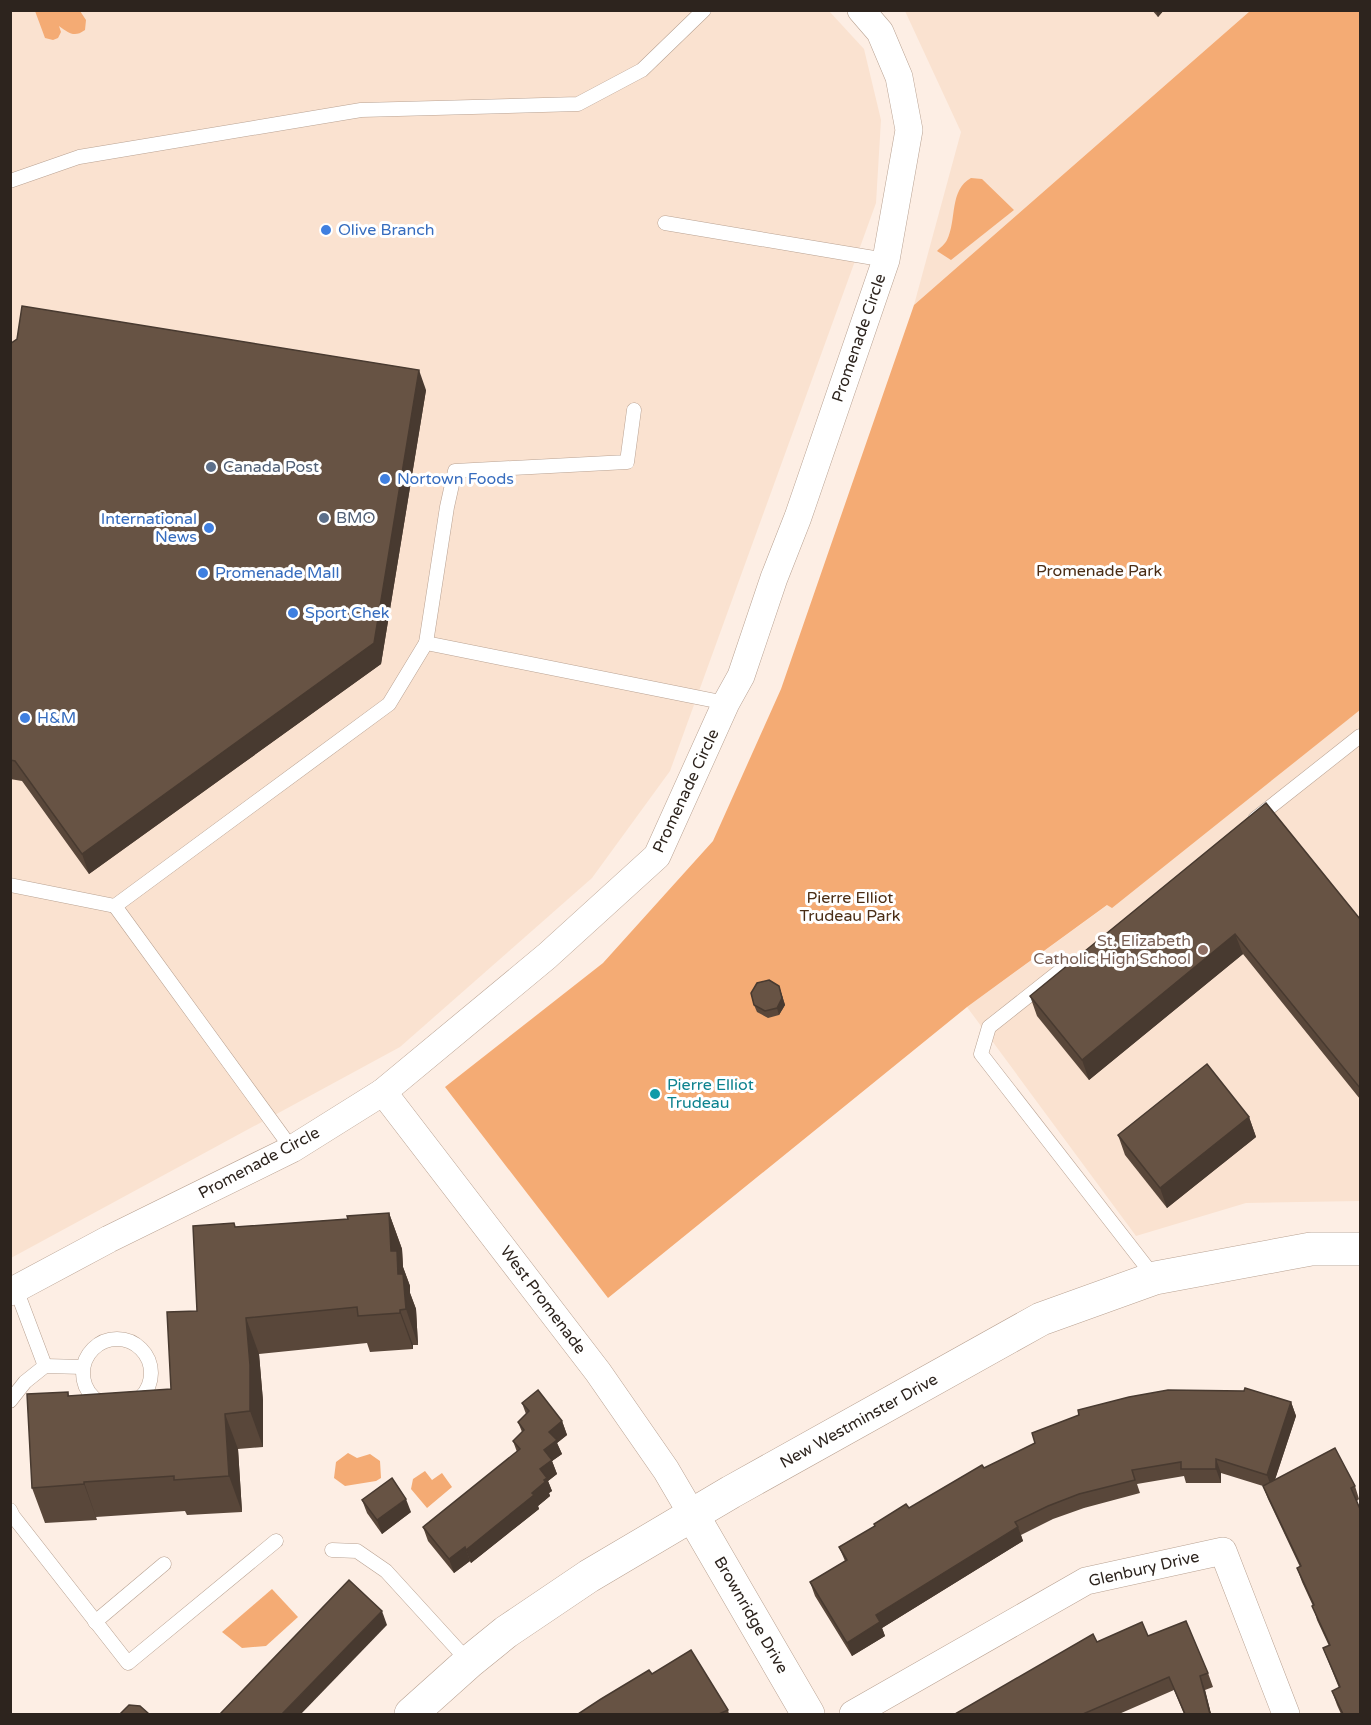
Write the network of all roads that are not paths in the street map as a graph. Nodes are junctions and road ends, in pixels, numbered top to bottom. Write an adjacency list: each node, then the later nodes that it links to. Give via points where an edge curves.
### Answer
1 (704, 10): 3 (lane, via 642,70 578,104 361,110 79,157)
2 (865, 14): 5 (street, Promenade Circle, via 880,32 899,77 909,130)
3 (10, 181)
4 (665, 223): 5 (lane)
5 (886, 260): 8 (street, Promenade Circle, via 741,676)
6 (634, 410): 7 (lane, via 627,462 455,471)
7 (426, 643): 8 (lane); 12 (lane, via 390,704)
8 (726, 703): 14 (street, Promenade Circle, via 657,856 547,956)
9 (1360, 736): 10 (lane)
10 (1240, 831)
11 (10, 885): 12 (lane)
12 (115, 906): 15 (lane)
13 (1073, 962): 17 (lane, via 989,1027 981,1054)
14 (383, 1092): 15 (street, Promenade Circle); 23 (street, West Promenade, via 598,1372)
15 (292, 1149): 18 (street, Promenade Circle)
16 (1360, 1249): 17 (street, New Westminster Drive, via 1311,1249)
17 (1155, 1278): 23 (street, New Westminster Drive, via 1041,1319)
18 (13, 1290): 19 (lane)
19 (45, 1366): 20 (lane); 21 (lane)
20 (83, 1367): 20 (lane, via 87,1388 102,1404 124,1407 143,1396 149,1386 150,1363 145,1353 127,1340 116,1338 94,1347)
21 (10, 1401)
22 (10, 1510): 27 (lane)
23 (693, 1516): 28 (street, New Westminster Drive, via 589,1576); 30 (street, Brownridge Drive)
24 (276, 1541): 27 (lane, via 128,1664)
25 (332, 1550): 28 (lane, via 357,1551 386,1571)
26 (164, 1564): 27 (lane)
27 (95, 1622)
28 (469, 1662): 29 (street, New Westminster Drive)
29 (411, 1714)
30 (808, 1714)
31 (853, 1714): 32 (street, Glenbury Drive, via 1086,1581 1223,1551)
32 (1286, 1714)

